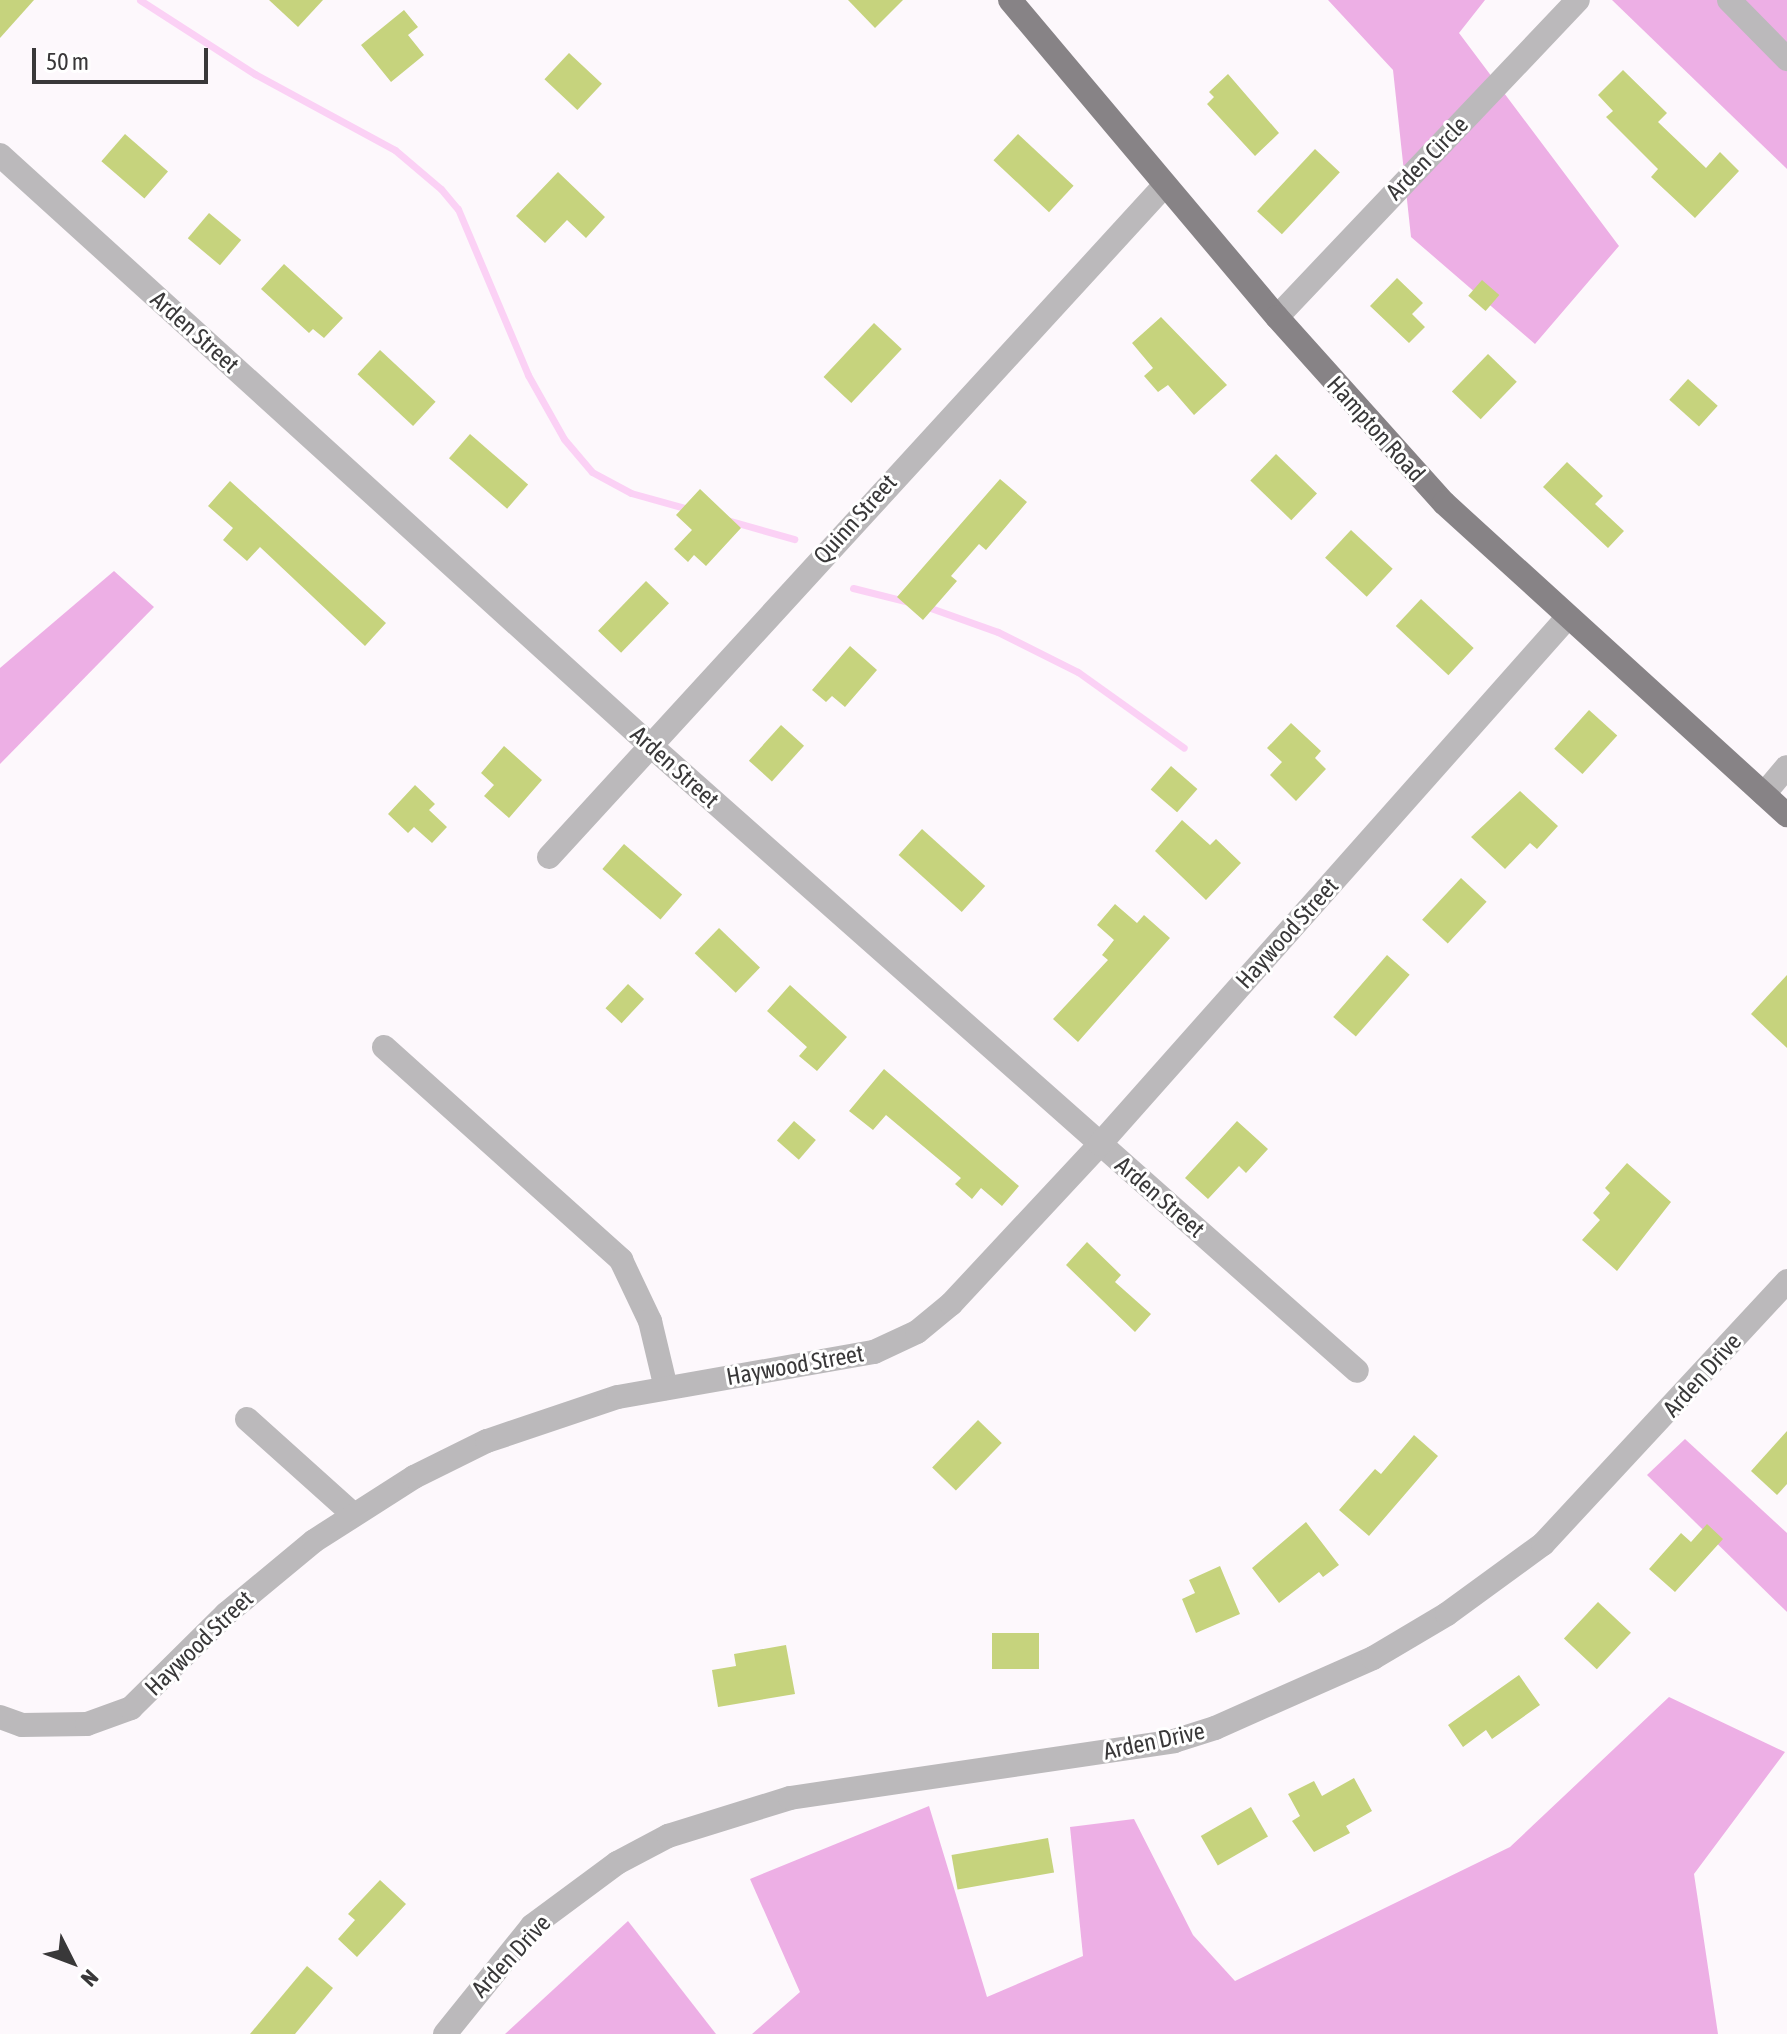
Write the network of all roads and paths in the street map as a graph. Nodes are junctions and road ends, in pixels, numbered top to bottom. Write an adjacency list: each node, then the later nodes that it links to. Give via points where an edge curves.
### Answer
1 (1010, 0): 6 (main road, Hampton Road)
2 (1578, 0): 7 (street, Arden Circle)
3 (1729, 0): 4 (street)
4 (1787, 59)
5 (0, 155): 9 (street, Arden Street)
6 (1164, 186): 7 (main road, Hampton Road); 9 (street, Quinn Street)
7 (1277, 317): 8 (main road, Hampton Road, via 1444,503)
8 (1567, 618): 11 (main road, Hampton Road); 15 (street, Haywood Street)
9 (650, 745): 13 (street, Quinn Street); 15 (street, Arden Street)
10 (1787, 767): 11 (street)
11 (1764, 794): 12 (main road, Hampton Road)
12 (1787, 815)
13 (549, 857)
14 (384, 1047): 18 (street, via 621,1260 650,1321)
15 (1100, 1144): 17 (street, Arden Street); 18 (street, Haywood Street, via 951,1304 917,1332 874,1352)
16 (1787, 1281): 22 (street, Arden Drive, via 1543,1544 1447,1614 1373,1658 1174,1741 790,1798 668,1836 617,1863 532,1926)
17 (1357, 1371)
18 (666, 1388): 20 (street, Haywood Street, via 618,1397 487,1441)
19 (247, 1419): 20 (street)
20 (353, 1514): 21 (street, Haywood Street, via 226,1614 131,1708 87,1724 22,1725)
21 (0, 1717)
22 (445, 2034)

